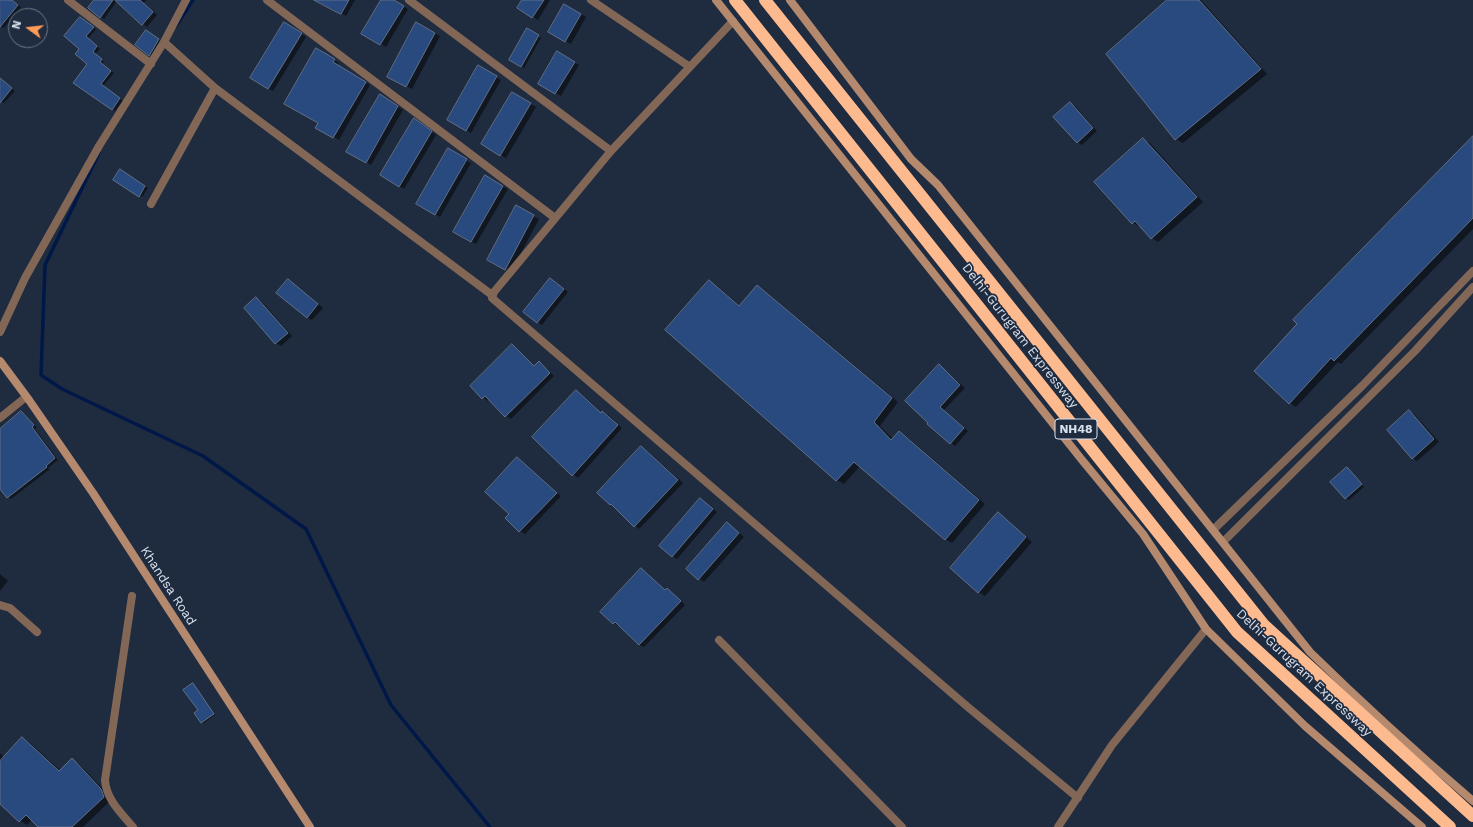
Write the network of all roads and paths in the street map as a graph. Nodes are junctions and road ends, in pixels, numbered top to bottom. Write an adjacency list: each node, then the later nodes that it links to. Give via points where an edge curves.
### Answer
1 (68, 0): 12 (street)
2 (186, 0): 11 (street)
3 (267, 0): 17 (street)
4 (410, 0): 15 (street)
5 (591, 0): 13 (street)
6 (716, 0): 10 (main road)
7 (735, 0): 40 (highway, Delhi-Gurugram Expressway / NH48, via 1237,632)
8 (765, 0): 34 (highway, Delhi-Gurugram Expressway / NH48, via 1264,625)
9 (790, 0): 25 (main road, via 911,159 938,185)
10 (733, 21): 13 (street); 29 (main road, via 1143,534)
11 (164, 42): 12 (street); 14 (street)
12 (151, 64): 21 (street, via 96,153 25,278)
13 (690, 67): 15 (street)
14 (215, 88): 16 (street); 20 (street)
15 (611, 151): 17 (street)
16 (151, 204)
17 (555, 218): 20 (street)
18 (1473, 271): 25 (street, via 1362,386)
19 (1473, 288): 26 (street, via 1415,351)
20 (492, 295): 32 (street, via 494,300 969,708)
21 (0, 332)
22 (0, 361): 23 (main road, Khandsa Road)
23 (26, 397): 24 (street); 36 (main road, Khandsa Road, via 98,499)
24 (0, 418)
25 (1213, 530): 26 (main road)
26 (1223, 542): 33 (main road, via 1310,652 1417,753)
27 (132, 596): 35 (street, via 105,780 111,800)
28 (0, 605): 30 (street, via 10,608)
29 (1206, 629): 32 (street, via 1116,740); 39 (main road, via 1305,726)
30 (37, 632)
31 (719, 640): 37 (street)
32 (1078, 798): 38 (street)
33 (1473, 800)
34 (1473, 816)
35 (133, 827)
36 (310, 827)
37 (902, 827)
38 (1058, 827)
39 (1422, 827)
40 (1450, 827)

